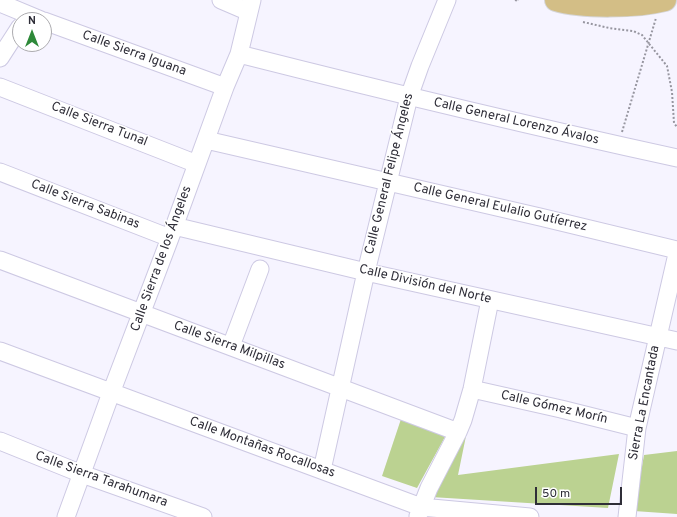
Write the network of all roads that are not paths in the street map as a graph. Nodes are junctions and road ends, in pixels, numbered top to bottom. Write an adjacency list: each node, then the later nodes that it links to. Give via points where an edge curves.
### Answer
1 (222, 0): 6 (street)
2 (447, 0): 14 (street, Calle General Felipe Ángeles)
3 (556, 0): 4 (main road, via 605,5)
4 (663, 1)
5 (0, 3): 7 (street)
6 (250, 6): 10 (street, Calle Sierra de los Ángeles)
7 (15, 12)
8 (52, 24): 13 (street, Calle Sierra Iguana)
9 (12, 42): 11 (street)
10 (239, 54): 13 (street, Calle Sierra de los Ángeles); 14 (street, Calle General Lorenzo Ávalos)
11 (0, 58)
12 (0, 87): 17 (street, Calle Sierra Tunal)
13 (225, 87): 15 (street, Calle Sierra de los Ángeles)
14 (409, 96): 16 (street, Calle General Lorenzo Ávalos); 19 (street, Calle General Felipe Ángeles)
15 (206, 140): 17 (street, Calle Sierra de los Ángeles); 19 (street, Calle General Eulalio Gutíerrez)
16 (677, 158)
17 (197, 164): 20 (street, Calle Sierra de los Ángeles)
18 (0, 172): 20 (street, Calle Sierra Sabinas)
19 (388, 182): 21 (street, Calle General Eulalio Gutíerrez); 24 (street, Calle General Felipe Ángeles)
20 (172, 232): 24 (street, Calle División del Norte); 27 (street, Calle Sierra de los Ángeles)
21 (677, 250)
22 (677, 254): 28 (street, Sierra La Encantada)
23 (0, 260): 27 (street, Calle Sierra Milpillas)
24 (366, 272): 26 (street, Calle División del Norte); 32 (street, Calle General Felipe Ángeles)
25 (258, 274): 30 (street)
26 (490, 300): 28 (street, Calle División del Norte); 33 (street)
27 (142, 313): 30 (street, Calle Sierra Milpillas); 34 (street, Calle Sierra de los Ángeles)
28 (658, 336): 29 (street, Calle División del Norte); 35 (street, Sierra La Encantada)
29 (677, 341)
30 (231, 346): 32 (street, Calle Sierra Milpillas)
31 (0, 351): 34 (street, Calle Montañas Rocallosas)
32 (341, 387): 36 (street, Calle Sierra Milpillas); 38 (street, Calle General Felipe Ángeles)
33 (472, 389): 35 (street, Calle Gómez Morín); 36 (street)
34 (111, 393): 38 (street, Calle Montañas Rocallosas); 39 (street, Calle Sierra de los Ángeles)
35 (637, 428): 44 (street, Sierra La Encantada)
36 (458, 432): 40 (street, via 432,482)
37 (0, 441): 39 (street, Calle Sierra Tarahumara)
38 (322, 470): 40 (street, Calle Montañas Rocallosas)
39 (82, 474): 41 (street, Calle Sierra de los Ángeles); 42 (street, Calle Sierra Tarahumara)
40 (420, 512): 43 (street, Calle Montañas Rocallosas)
41 (66, 517)
42 (203, 517)
43 (530, 517)
44 (627, 517)

